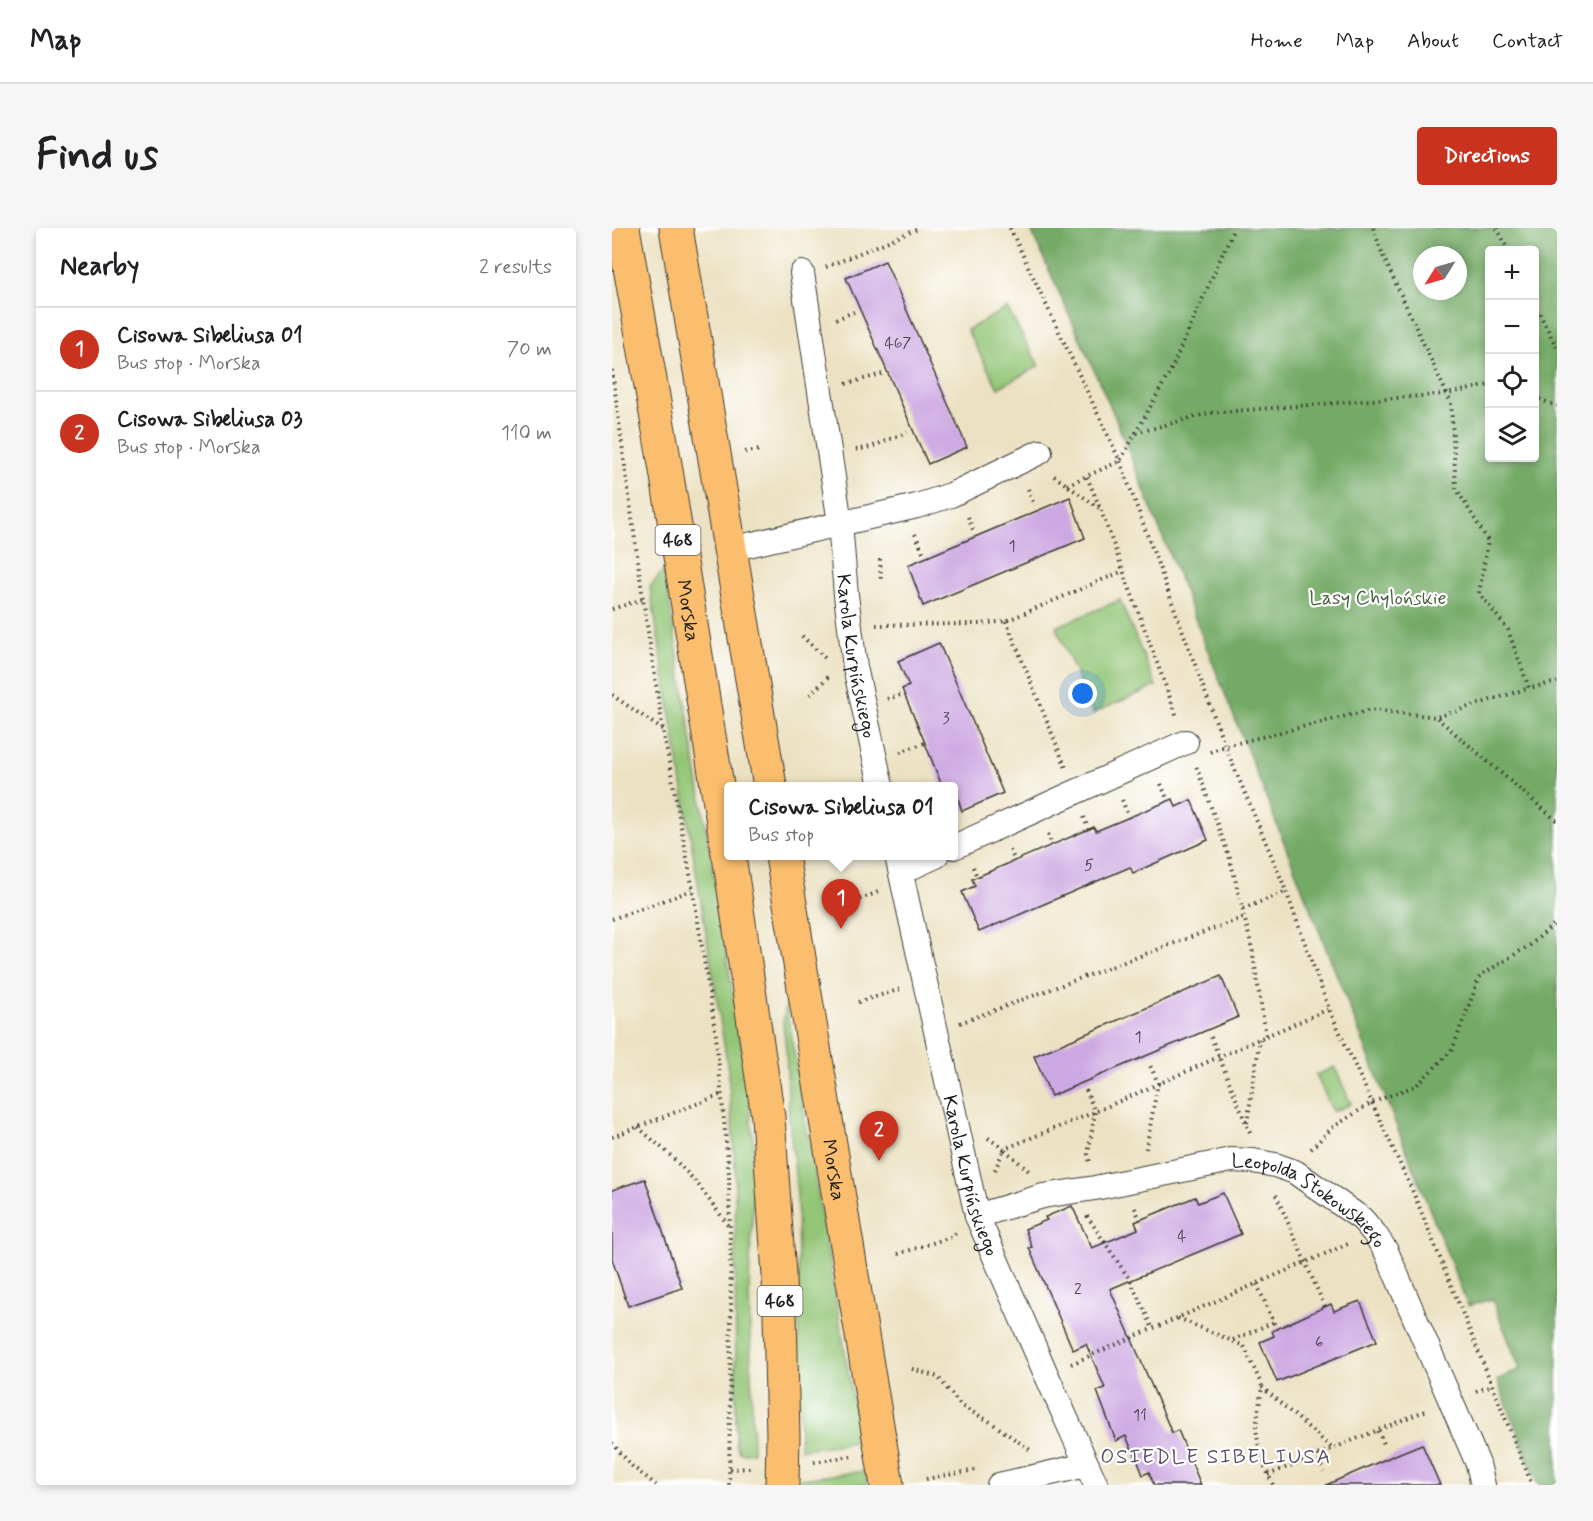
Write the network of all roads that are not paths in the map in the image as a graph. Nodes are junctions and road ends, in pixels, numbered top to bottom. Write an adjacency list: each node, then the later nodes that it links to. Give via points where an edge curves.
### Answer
1 (623, 228): 10 (main road, Morska / 468)
2 (676, 228): 6 (main road, 468)
3 (802, 273): 5 (street, Karola Kurpińskiego)
4 (1040, 452): 5 (street, via 951,495)
5 (840, 523): 6 (street); 9 (street, Karola Kurpińskiego, via 855,667)
6 (731, 549): 8 (main road, 468)
7 (1186, 742): 11 (street)
8 (769, 782)
9 (880, 782)
10 (724, 824)
11 (958, 846)
12 (730, 860): 18 (main road, Morska / 468, via 768,1117 779,1275)
13 (783, 860): 19 (main road, Morska)
14 (915, 860): 15 (street, Karola Kurpińskiego)
15 (899, 864): 16 (street, Karola Kurpińskiego)
16 (977, 1216): 17 (street, Karola Kurpińskiego); 21 (street, Leopolda Stokowskiego, via 1043,1196 1231,1160 1275,1165 1295,1172 1362,1219 1386,1251 1478,1464)
17 (1091, 1475): 20 (street, Karola Kurpińskiego)
18 (782, 1476)
19 (887, 1485)
20 (999, 1485)
21 (1483, 1485)

